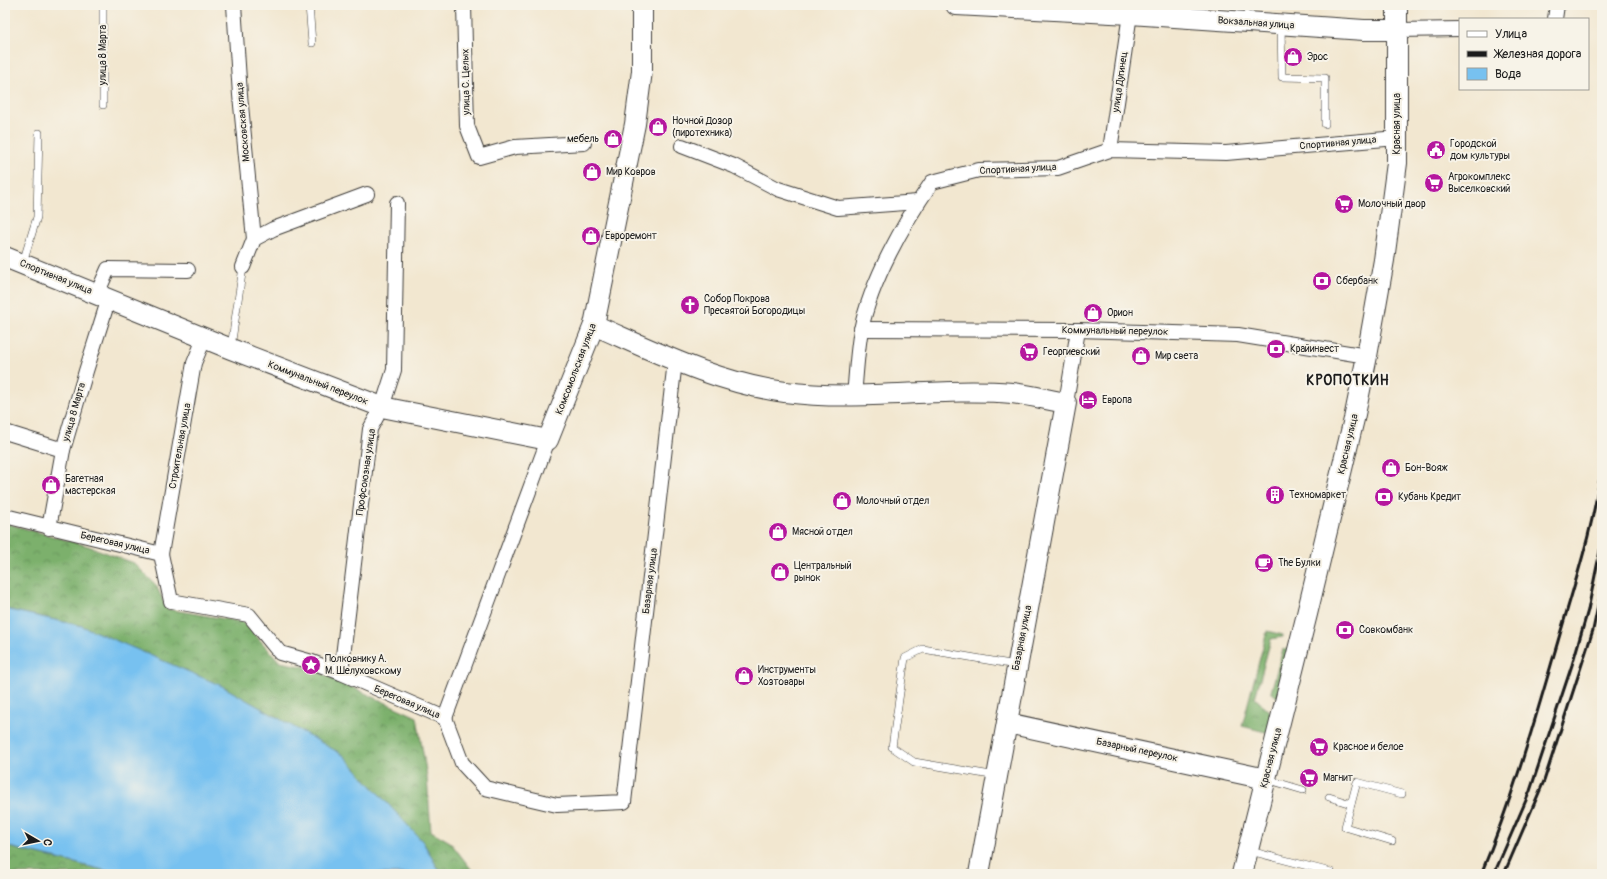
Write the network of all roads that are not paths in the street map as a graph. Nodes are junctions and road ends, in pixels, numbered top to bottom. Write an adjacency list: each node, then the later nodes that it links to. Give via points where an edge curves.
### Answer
1 (103, 5): 16 (lane, улица 8 Марта)
2 (234, 5): 26 (street, Московская улица)
3 (309, 5): 15 (lane)
4 (464, 5): 20 (street, улица С. Целых, via 467,126 479,156 515,147)
5 (642, 5): 31 (main road, Комсомольская улица, via 642,71 635,124)
6 (956, 5): 10 (main road, Вокзальная улица)
7 (1397, 5): 14 (main road, Красная улица)
8 (1557, 5): 11 (street)
9 (1154, 10): 10 (main road, Вокзальная улица); 12 (main road, Вокзальная улица)
10 (1130, 14): 22 (street, улица Дугинец)
11 (1555, 18)
12 (1281, 24): 14 (main road, Вокзальная улица); 17 (lane, via 1282,77 1325,78)
13 (1459, 29): 14 (street, Вокзальная улица)
14 (1397, 30): 19 (main road, Красная улица)
15 (312, 43)
16 (103, 105)
17 (1325, 124)
18 (39, 133): 27 (lane, via 37,217)
19 (1397, 138): 22 (street, Спортивная улица, via 1226,153); 36 (main road, Красная улица, via 1397,163 1384,260)
20 (584, 143)
21 (682, 146): 24 (street, via 734,166 778,189 838,208)
22 (1110, 150): 24 (street, Спортивная улица, via 1058,168 979,170 932,182)
23 (367, 194): 26 (street)
24 (918, 202): 32 (street, Спортивная улица, via 877,279)
25 (397, 203): 40 (street, Профсоюзная улица, via 394,370)
26 (254, 239): 28 (street)
27 (14, 260): 30 (main road, Спортивная улица)
28 (243, 267): 35 (lane)
29 (188, 270): 30 (street, Спортивная улица, via 108,269)
30 (103, 296): 34 (main road, Коммунальный переулок); 43 (street, улица 8 Марта, via 86,371)
31 (594, 325): 37 (main road); 42 (main road, Комсомольская улица)
32 (861, 330): 33 (street, Коммунальный переулок); 38 (street, Спортивная улица)
33 (1078, 330): 36 (street, Коммунальный переулок, via 1238,335); 39 (street, Базарная улица)
34 (204, 338): 35 (main road, Коммунальный переулок); 46 (street, Строительная улица, via 194,363)
35 (231, 350): 40 (main road, Коммунальный переулок)
36 (1367, 356): 52 (main road, Красная улица)
37 (675, 361): 38 (main road, via 743,385 785,392); 49 (street, Базарная улица, via 624,802 557,805 485,788 462,763)
38 (854, 397): 39 (main road, via 966,392 1013,393)
39 (1066, 403): 47 (main road, Базарная улица)
40 (382, 407): 42 (main road, Коммунальный переулок); 48 (street, Профсоюзная улица, via 370,429)
41 (5, 432): 43 (street)
42 (548, 440): 49 (street, Комсомольская улица)
43 (63, 450): 45 (street, улица 8 Марта)
44 (5, 516): 45 (street, Береговая улица)
45 (49, 528): 46 (street, Береговая улица)
46 (161, 554): 48 (street, Береговая улица, via 171,601 249,615 280,653)
47 (1017, 665): 50 (main road, Базарная улица); 51 (lane, via 923,649 905,658 892,747 914,762)
48 (341, 673): 49 (street, Береговая улица)
49 (445, 718)
50 (1007, 724): 51 (main road, Базарная улица); 52 (main road, Базарный переулок)
51 (998, 776): 60 (main road, Базарная улица)
52 (1266, 779): 53 (lane); 58 (main road, Красная улица)
53 (1303, 790)
54 (1402, 794): 56 (lane, via 1357,782)
55 (1329, 797): 56 (lane)
56 (1351, 804): 57 (lane, via 1345,827)
57 (1392, 841)
58 (1247, 850): 59 (lane); 61 (main road, Красная улица)
59 (1331, 872)
60 (979, 874)
61 (1242, 874)

